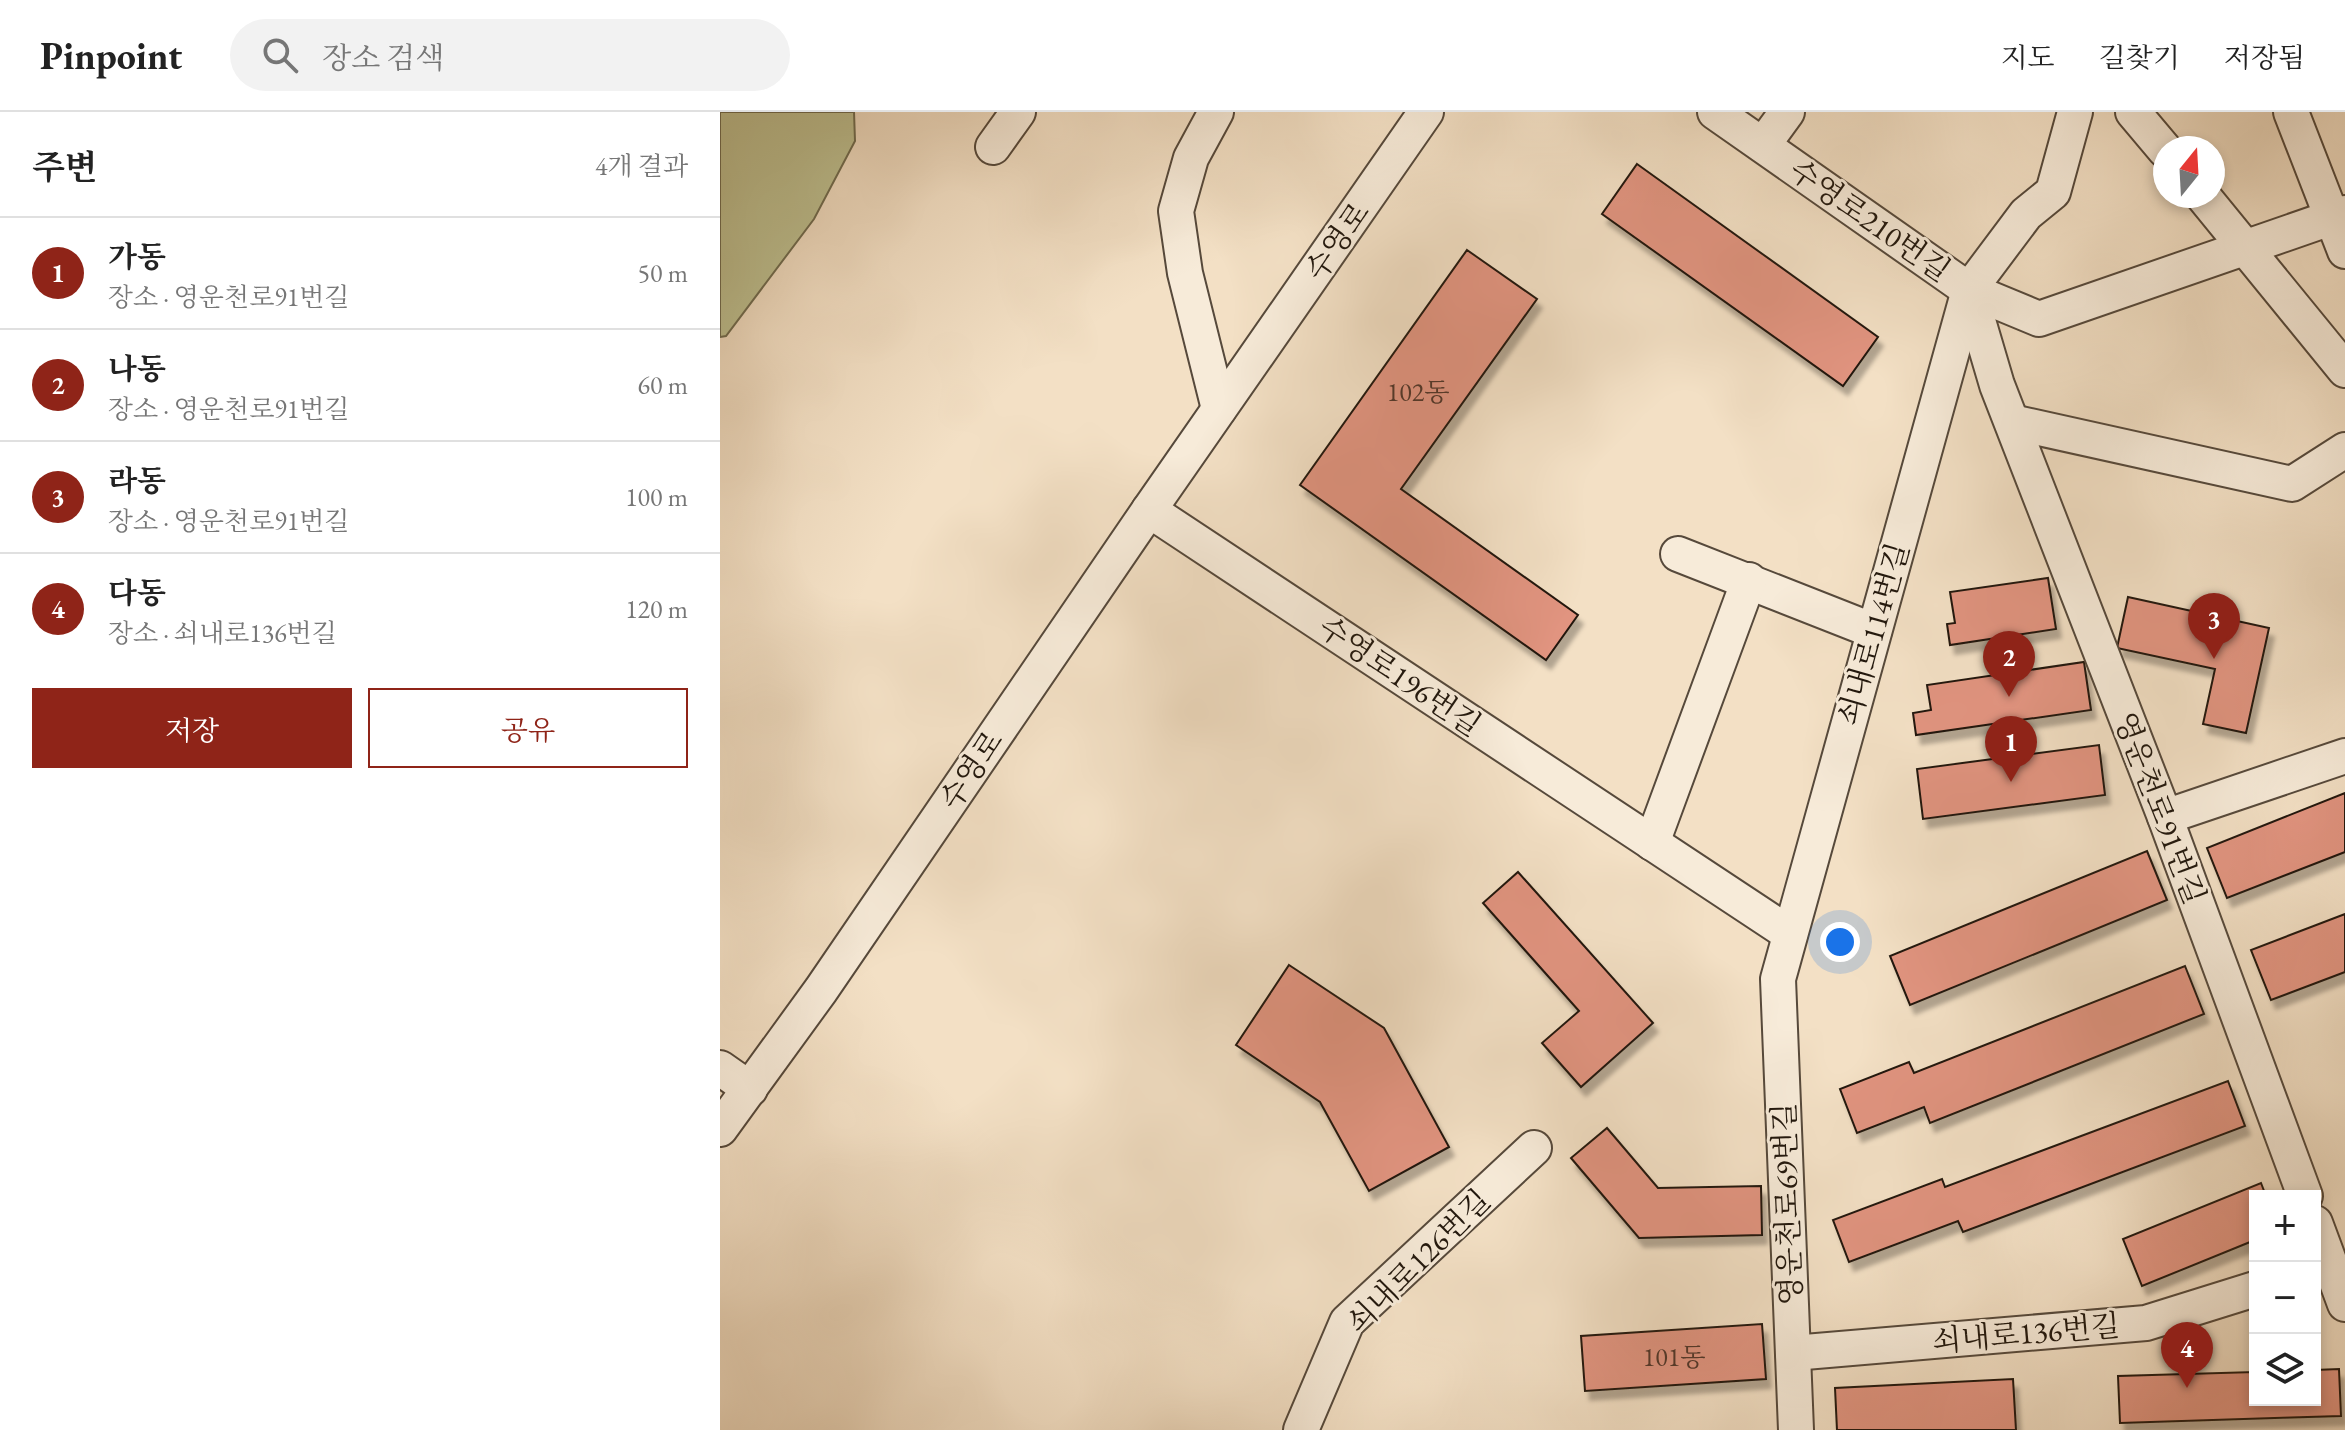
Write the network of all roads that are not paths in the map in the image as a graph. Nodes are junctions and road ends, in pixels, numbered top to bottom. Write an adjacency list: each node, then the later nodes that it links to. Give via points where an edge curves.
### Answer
1 (1018, 112): 11 (street)
2 (1216, 112): 18 (street, via 1191,158 1176,211 1185,273)
3 (1426, 112): 18 (street, 수영로)
4 (1715, 112): 10 (street, 수영로210번길)
5 (1787, 112): 10 (street)
6 (2075, 112): 16 (street, 수영로210번길, via 2053,192 2026,214)
7 (2133, 112): 9 (street)
8 (2291, 112): 13 (street)
9 (2153, 136)
10 (1763, 145): 16 (street, 수영로210번길)
11 (993, 147)
12 (2213, 208): 14 (street)
13 (2339, 216): 14 (street); 15 (street)
14 (2247, 248): 16 (street, via 2039,319); 17 (street)
15 (2345, 251)
16 (1969, 290): 19 (street, 영운천로91번길); 24 (street, 쇠내로114번길)
17 (2345, 370)
18 (1219, 409): 21 (street, 수영로)
19 (2012, 422): 20 (street, via 2292,484); 26 (street, 영운천로91번길)
20 (2345, 450)
21 (1149, 510): 27 (street, 수영로196번길); 31 (street, 수영로)
22 (1678, 554): 23 (street)
23 (1749, 580): 24 (street); 27 (street)
24 (1874, 631): 28 (street, 쇠내로114번길)
25 (2345, 756): 26 (street)
26 (2165, 817): 34 (street, 영운천로91번길)
27 (1652, 843): 28 (street, 수영로196번길)
28 (1790, 934): 29 (street, 쇠내로114번길)
29 (1778, 979): 39 (street, 영운천로69번길)
30 (720, 1068): 31 (street)
31 (750, 1089): 32 (street, 수영로)
32 (720, 1129)
33 (1534, 1148): 40 (street, 쇠내로126번길, via 1347,1322)
34 (2303, 1190)
35 (2321, 1240): 36 (street)
36 (2330, 1266): 38 (street)
37 (2249, 1291): 39 (street, 쇠내로136번길, via 2146,1323)
38 (2345, 1304)
39 (1793, 1353): 41 (street, 영운천로69번길)
40 (1301, 1430)
41 (1796, 1430)

